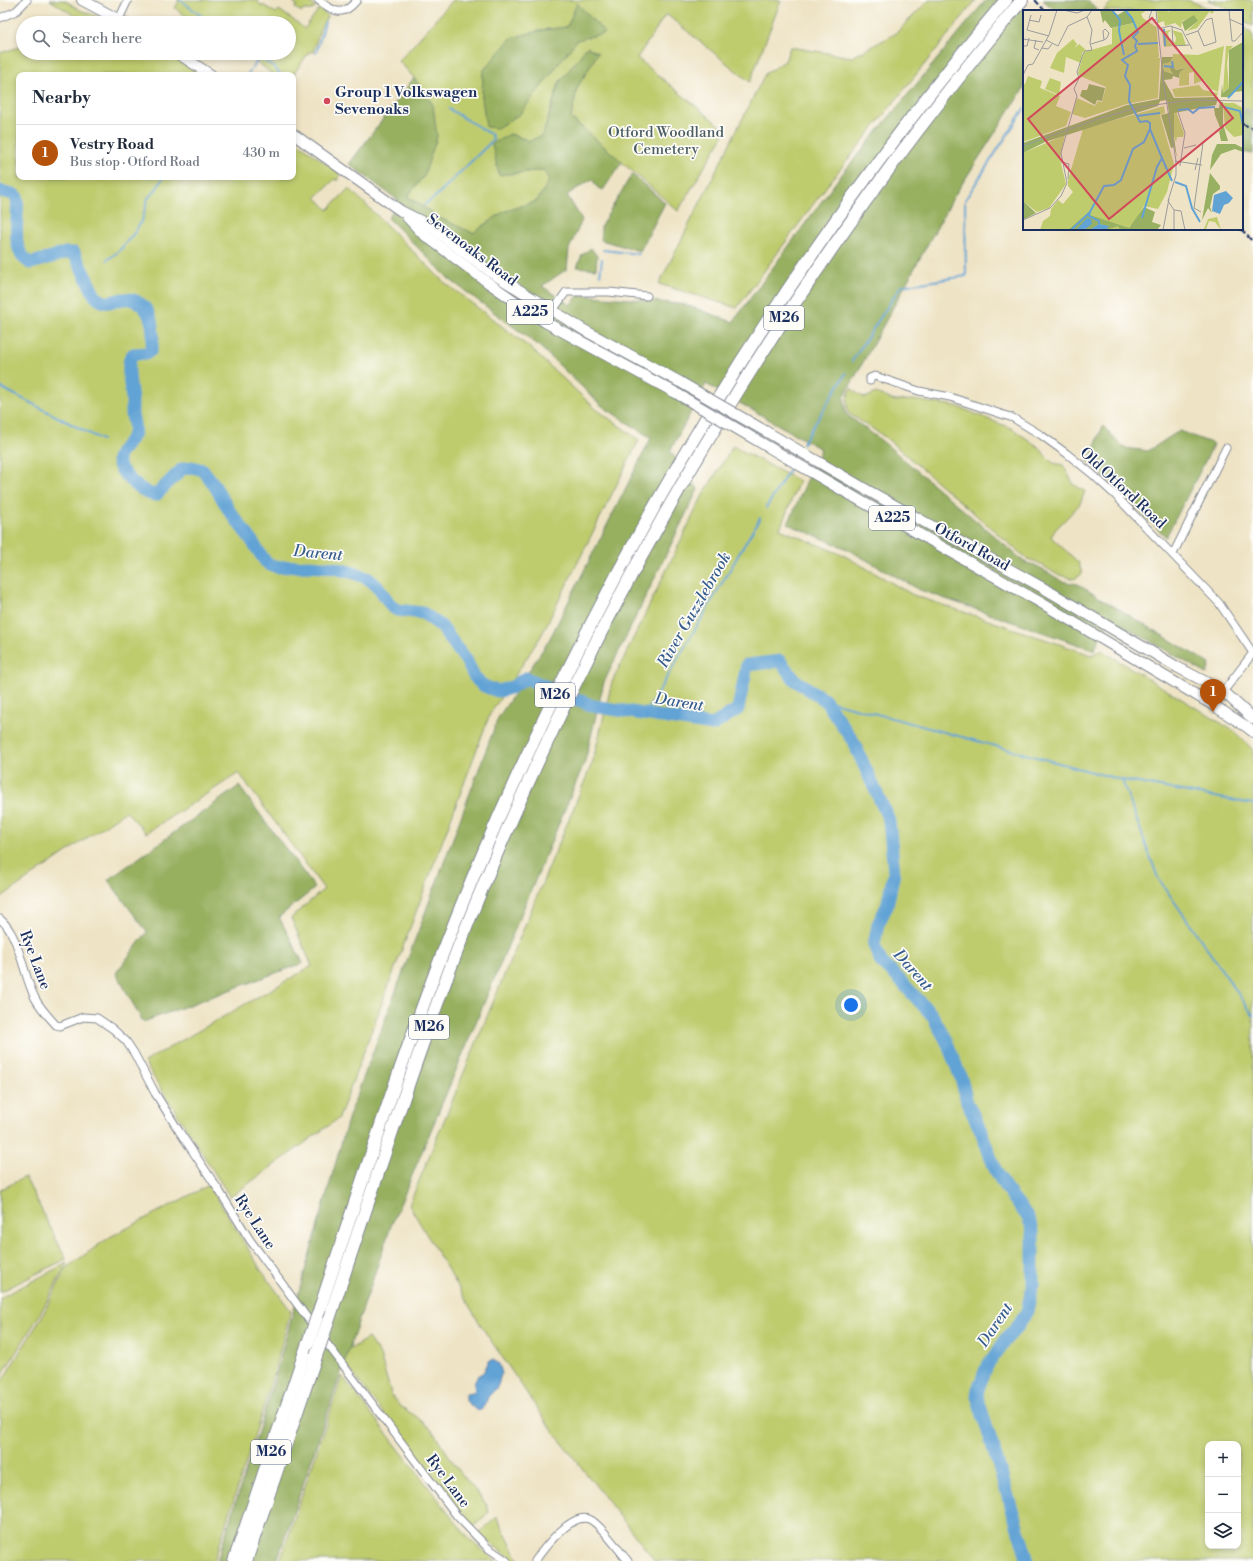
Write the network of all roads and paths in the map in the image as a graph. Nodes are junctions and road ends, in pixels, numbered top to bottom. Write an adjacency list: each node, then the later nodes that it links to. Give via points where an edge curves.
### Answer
1 (27, 0): 10 (street, via 16,11)
2 (82, 0): 8 (main road)
3 (128, 0): 9 (street)
4 (318, 0): 5 (street, via 338,12 349,9)
5 (357, 0)
6 (1006, 0): 24 (highway, M26, via 887,150 769,318 666,485 613,582)
7 (1022, 0): 24 (highway, M26, via 889,168 778,326 698,455)
8 (112, 16)
9 (123, 16)
10 (0, 18)
11 (188, 60): 12 (main road)
12 (206, 72)
13 (296, 136): 14 (main road, Sevenoaks Road / A225)
14 (401, 211): 16 (main road, Sevenoaks Road / A225, via 423,222 495,274); 17 (main road, Sevenoaks Road / A225, via 424,234)
15 (646, 296): 16 (street, via 609,292 566,292)
16 (554, 311): 17 (street); 19 (main road, Sevenoaks Road / A225)
17 (545, 322): 20 (main road, Sevenoaks Road / A225)
18 (870, 381): 22 (street, Old Otford Road, via 870,378 875,376 1013,418 1041,435 1091,473)
19 (680, 382): 25 (main road, Otford Road / A225, bridge)
20 (674, 392): 26 (main road, Otford Road / A225, bridge, via 1038,601)
21 (1226, 448): 22 (street)
22 (1173, 554): 23 (street, Old Otford Road, via 1219,603)
23 (1253, 653): 25 (street)
24 (580, 659): 29 (highway, M26)
25 (1223, 691): 26 (street); 27 (main road, Otford Road / A225)
26 (1213, 705): 28 (main road, Otford Road / A225)
27 (1253, 719)
28 (1253, 732)
29 (542, 736): 31 (highway, M26, bridge, via 483,853 437,970); 32 (highway, M26, bridge, via 436,1006)
30 (0, 919): 33 (street, Rye Lane, via 10,931 19,950 35,1000 56,1025 60,1026 83,1017 97,1018 126,1042 186,1143 268,1266 457,1516 488,1548)
31 (234, 1561)
32 (246, 1561)
33 (506, 1561)
34 (535, 1561): 35 (street, via 565,1527 580,1518 590,1519)
35 (628, 1561)

